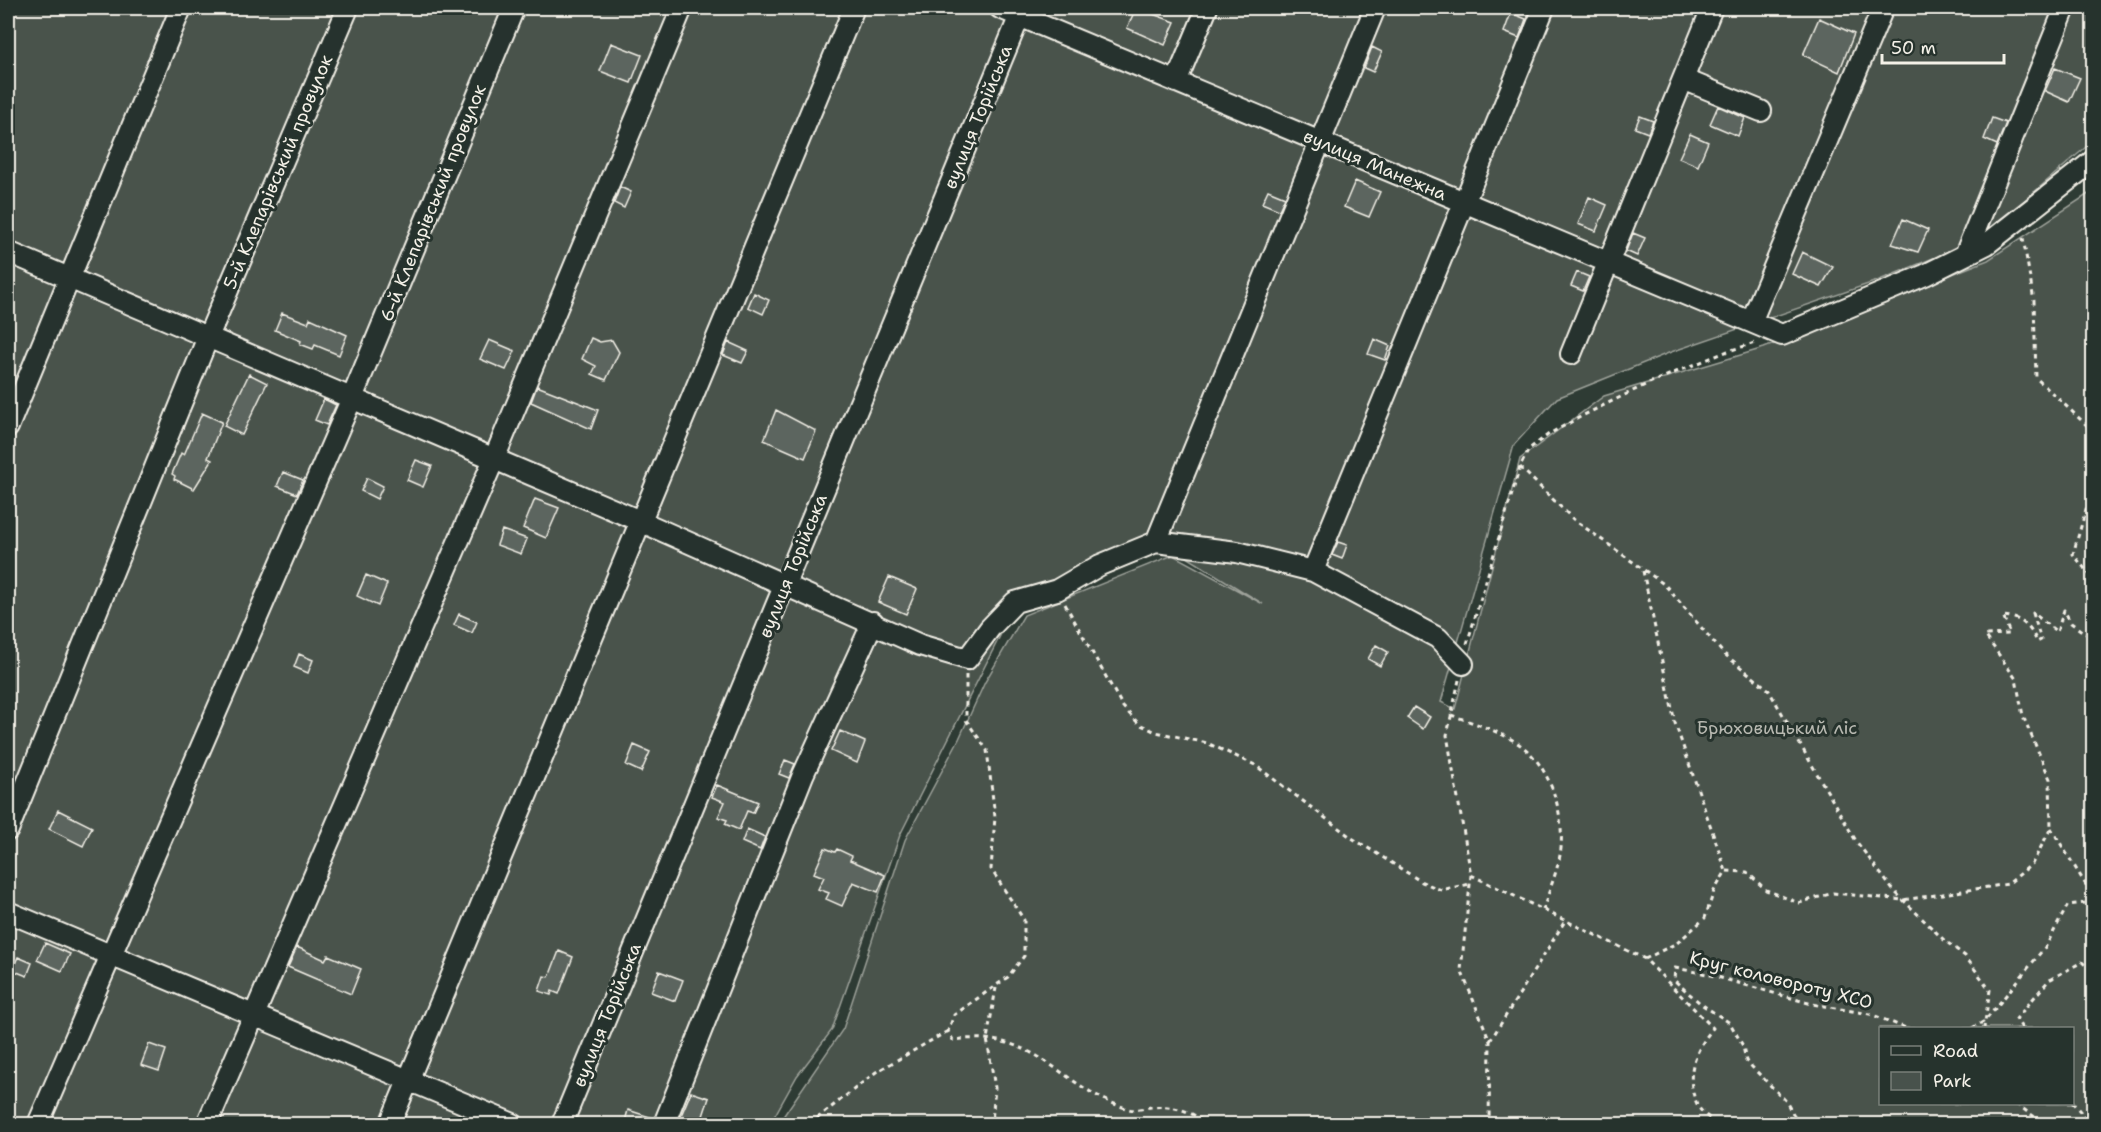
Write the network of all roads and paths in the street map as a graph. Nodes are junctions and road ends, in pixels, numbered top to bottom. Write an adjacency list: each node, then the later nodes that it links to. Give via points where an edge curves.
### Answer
1 (182, 8): 24 (street)
2 (348, 8): 27 (street, 5-й Клепарівський провулок)
3 (514, 8): 29 (street, 6-й Клепарівський провулок)
4 (682, 8): 32 (street)
5 (854, 8): 35 (street)
6 (1000, 8): 13 (street, вулиця Манежна)
7 (1207, 8): 15 (street)
8 (1375, 8): 17 (street)
9 (1544, 8): 19 (street)
10 (1712, 8): 14 (street)
11 (1883, 8): 25 (street)
12 (2065, 8): 22 (street)
13 (1021, 12): 15 (street, вулиця Манежна); 40 (street, вулиця Торійська)
14 (1683, 79): 16 (street); 23 (street)
15 (1176, 82): 17 (street, вулиця Манежна)
16 (1761, 111)
17 (1320, 142): 19 (street, вулиця Манежна); 36 (street)
18 (2094, 160): 20 (street)
19 (1464, 201): 23 (street, вулиця Манежна); 38 (street)
20 (2019, 219): 22 (street, via 1987,244); 31 (path, via 2034,301 2036,378)
21 (8, 252): 24 (street)
22 (1965, 255): 26 (street)
23 (1609, 262): 25 (street, вулиця Манежна); 28 (street)
24 (70, 279): 27 (street); 30 (street)
25 (1751, 322): 26 (street, вулиця Манежна)
26 (1782, 335): 33 (path, via 1728,351 1648,383 1584,415 1529,449)
27 (208, 337): 29 (street); 48 (street, 5-й Клепарівський провулок)
28 (1571, 354)
29 (352, 399): 32 (street); 58 (street, 6-й Клепарівський провулок)
30 (8, 427)
31 (2094, 432)
32 (494, 459): 35 (street); 62 (street)
33 (1520, 467): 37 (path, via 1573,519); 45 (path)
34 (2094, 482): 39 (path, via 2073,554)
35 (640, 521): 40 (street); 71 (street)
36 (1156, 542): 38 (street, via 1237,552); 41 (street, via 1100,565)
37 (1643, 569): 49 (path, via 1675,723); 53 (path, via 1665,585 1723,652 1768,688 1856,841)
38 (1313, 572): 45 (street, via 1438,638)
39 (2094, 580)
40 (784, 585): 42 (street); 78 (street, вулиця Торійська)
41 (1056, 590): 44 (street, via 1015,602); 51 (path, via 1123,707 1139,724 1156,732 1207,743 1255,765 1352,838 1422,882 1441,890)
42 (873, 622): 44 (street, via 920,645); 79 (street, via 803,775)
43 (2094, 640): 47 (path, via 2071,623 2064,610 2057,632 2033,613 2041,640 2037,642 2031,629 2014,616 2003,616 2010,634 1985,635 2016,679 2023,716 2050,779)
44 (967, 659): 61 (path, via 966,720 987,750 995,817 991,869 1024,920 1024,956)
45 (1463, 664): 46 (path)
46 (1451, 715): 50 (path, via 1447,735); 55 (path, via 1520,745 1538,763 1549,782 1560,820 1561,849)
47 (2051, 828): 52 (path); 53 (path, via 2032,864 2008,884)
48 (8, 830)
49 (1726, 871): 53 (path, via 1747,872 1766,890 1799,903 1833,894); 59 (path, Круг коловороту ХСО, via 1705,918 1677,943)
50 (1471, 875): 51 (path); 55 (path)
51 (1470, 884): 70 (path, via 1461,970)
52 (2094, 898)
53 (1903, 900): 63 (path, via 1965,956 1990,990)
54 (2094, 902): 63 (path, via 2068,905 2046,946)
55 (1543, 910): 57 (path)
56 (8, 912): 58 (street)
57 (1566, 920): 59 (path); 70 (path)
58 (110, 955): 62 (street); 74 (street, 6-й Клепарівський провулок)
59 (1645, 958): 84 (path, Круг коловороту ХСО, via 1713,1028 1692,1063 1691,1084 1700,1109)
60 (2094, 973): 67 (path, via 2082,962 2049,980 2016,1019)
61 (996, 987): 68 (path, via 954,1015); 69 (path)
62 (254, 1016): 71 (street); 75 (street)
63 (1985, 1021): 65 (path); 66 (path)
64 (1901, 1027): 85 (path, Круг коловороту ХСО, via 1870,1014 1812,1004 1675,968 1674,980 1730,1023 1743,1046 1746,1062 1785,1100)
65 (1975, 1027)
66 (1984, 1027)
67 (2021, 1027)
68 (948, 1031): 69 (path, via 953,1040); 80 (path, via 876,1072)
69 (987, 1039): 81 (path, via 995,1088); 82 (path, via 1007,1041 1046,1060 1088,1090 1130,1110 1166,1106 1196,1115)
70 (1490, 1041): 83 (path)
71 (408, 1080): 76 (street); 77 (street)
72 (2074, 1103): 87 (path)
73 (2017, 1105): 86 (path)
74 (38, 1125)
75 (207, 1125)
76 (390, 1125)
77 (513, 1125)
78 (562, 1125)
79 (664, 1125)
80 (810, 1125)
81 (989, 1125)
82 (1206, 1125)
83 (1489, 1125)
84 (1716, 1125)
85 (1799, 1125)
86 (2045, 1125)
87 (2091, 1125)

